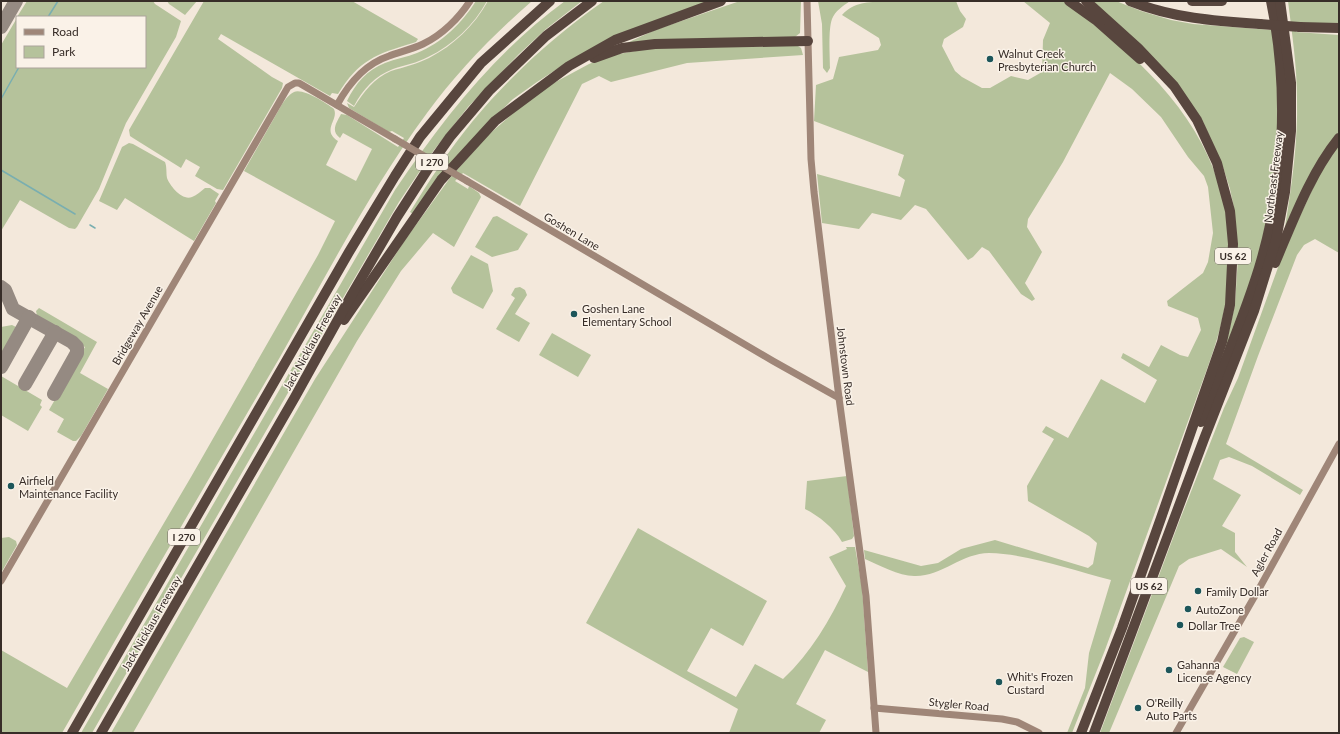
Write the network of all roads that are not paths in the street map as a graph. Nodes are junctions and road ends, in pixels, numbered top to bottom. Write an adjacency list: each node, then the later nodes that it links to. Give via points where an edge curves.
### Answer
1 (470, 1): 18 (street, via 462,14 425,43 371,64 345,90)
2 (550, 1): 27 (highway, Jack Nicklaus Freeway / I 270, via 481,63 420,137 349,252)
3 (592, 1): 21 (highway, Jack Nicklaus Freeway / I 270, via 542,40 489,92 450,137 397,217)
4 (721, 1): 15 (highway, via 615,40)
5 (807, 1): 14 (street, Johnstown Road)
6 (1069, 1): 17 (highway, via 1097,21)
7 (1086, 1): 17 (highway, via 1138,48)
8 (1130, 1): 13 (highway, bridge, via 1190,18)
9 (1192, 1): 10 (highway)
10 (1222, 1)
11 (1270, 1): 24 (highway, via 1278,49 1282,103 1281,152 1274,205 1262,256 1246,306 1177,485)
12 (1280, 1): 20 (highway, Northeast Freeway / US 62, via 1291,83 1291,131 1285,192 1276,240)
13 (1339, 28)
14 (808, 41): 15 (highway, via 655,44 622,48); 22 (street, Johnstown Road, via 811,159)
15 (569, 66): 21 (highway, via 495,121 441,180)
16 (295, 83): 18 (street, Goshen Lane); 25 (street, Bridgeway Avenue, via 288,87 277,104)
17 (1174, 86): 24 (highway, US 62, via 1196,120 1217,163 1230,211 1233,244 1232,289 1222,342)
18 (337, 105): 22 (street, Goshen Lane, bridge)
19 (1339, 138): 20 (highway, via 1309,186)
20 (1254, 311): 32 (highway, Northeast Freeway / US 62)
21 (316, 359): 28 (highway, Jack Nicklaus Freeway / I 270)
22 (839, 398): 26 (street, Johnstown Road, via 866,596)
23 (1339, 444): 33 (street, Agler Road)
24 (1161, 518): 31 (highway, US 62)
25 (1, 581)
26 (874, 708): 29 (street, Johnstown Road); 30 (street, Stygler Road, via 1002,719 1017,722)
27 (72, 733)
28 (101, 733)
29 (876, 733)
30 (1039, 733)
31 (1081, 733)
32 (1094, 733)
33 (1176, 733)

